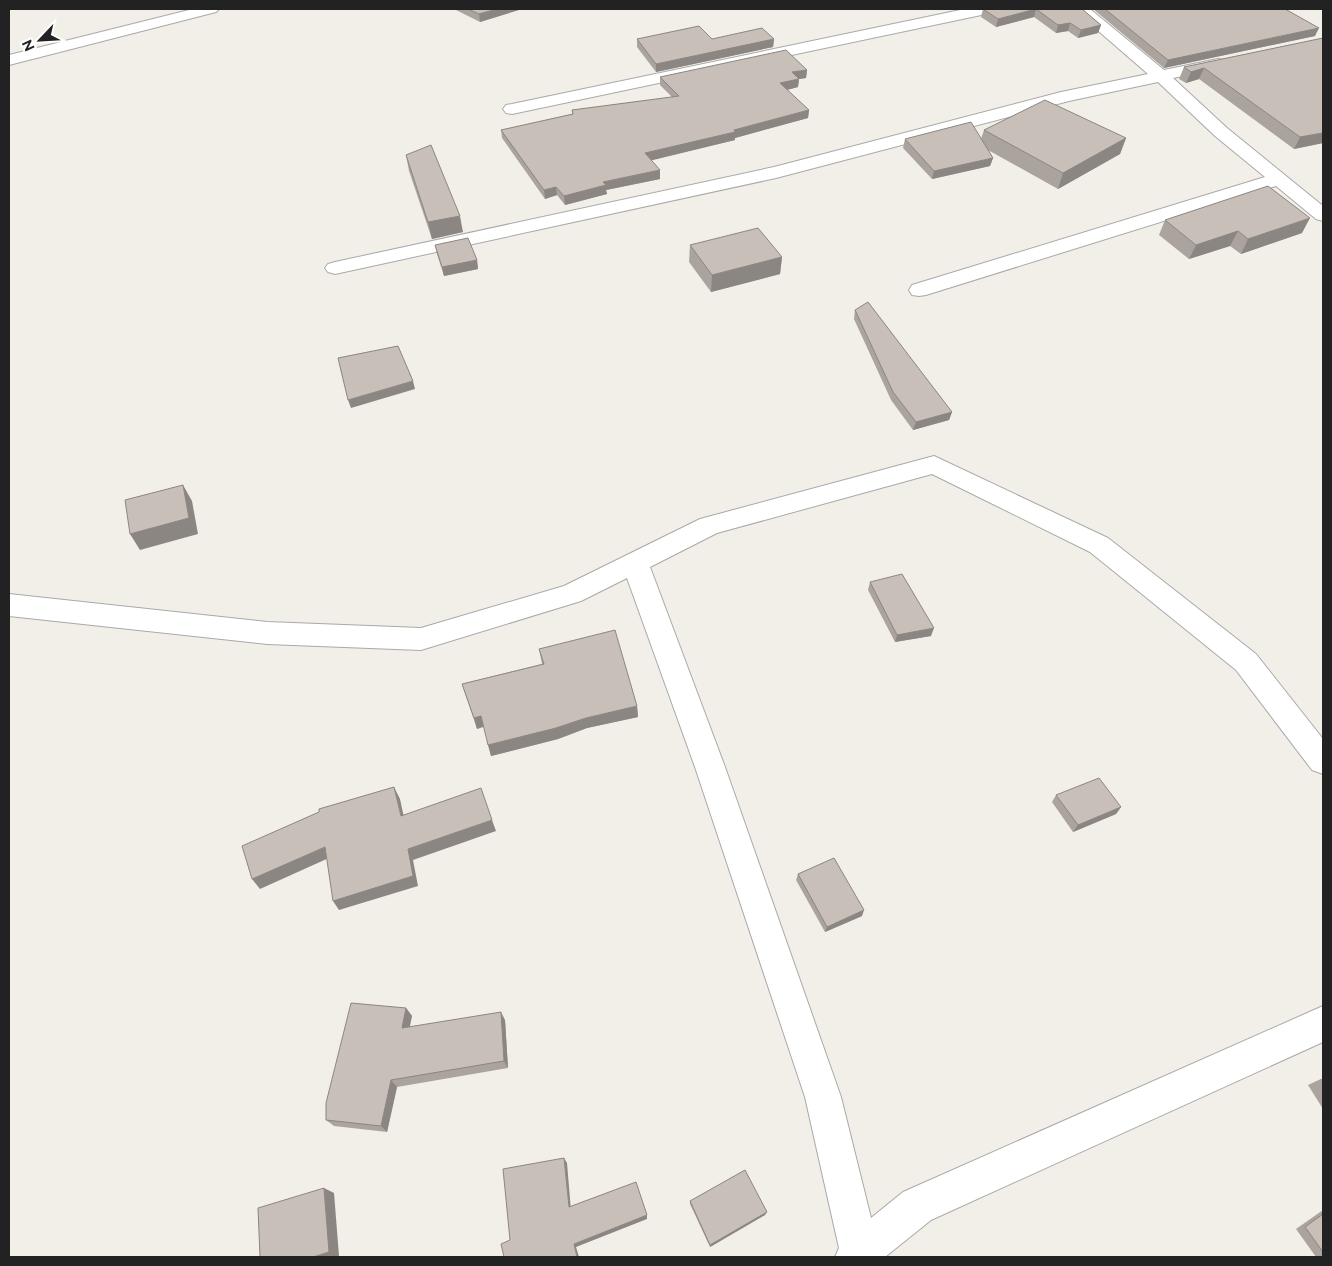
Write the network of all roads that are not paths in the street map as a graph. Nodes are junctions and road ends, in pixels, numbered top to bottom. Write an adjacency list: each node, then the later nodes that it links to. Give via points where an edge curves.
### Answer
1 (211, 9): 4 (street)
2 (986, 9): 7 (street)
3 (1081, 9): 6 (street)
4 (9, 60)
5 (1235, 61): 6 (street)
6 (1161, 76): 8 (street, via 1221,132); 10 (street, via 1067,96 776,172)
7 (512, 108)
8 (1280, 179): 9 (street); 11 (street)
9 (1323, 215)
10 (335, 268)
11 (919, 290)
12 (635, 563): 13 (street, via 572,594 421,639 267,633); 14 (street, via 708,526 934,465 1098,545 1246,662); 16 (street, via 710,767 823,1097)
13 (9, 605)
14 (1323, 761)
15 (1323, 1024): 16 (street, via 917,1206)
16 (859, 1256)

